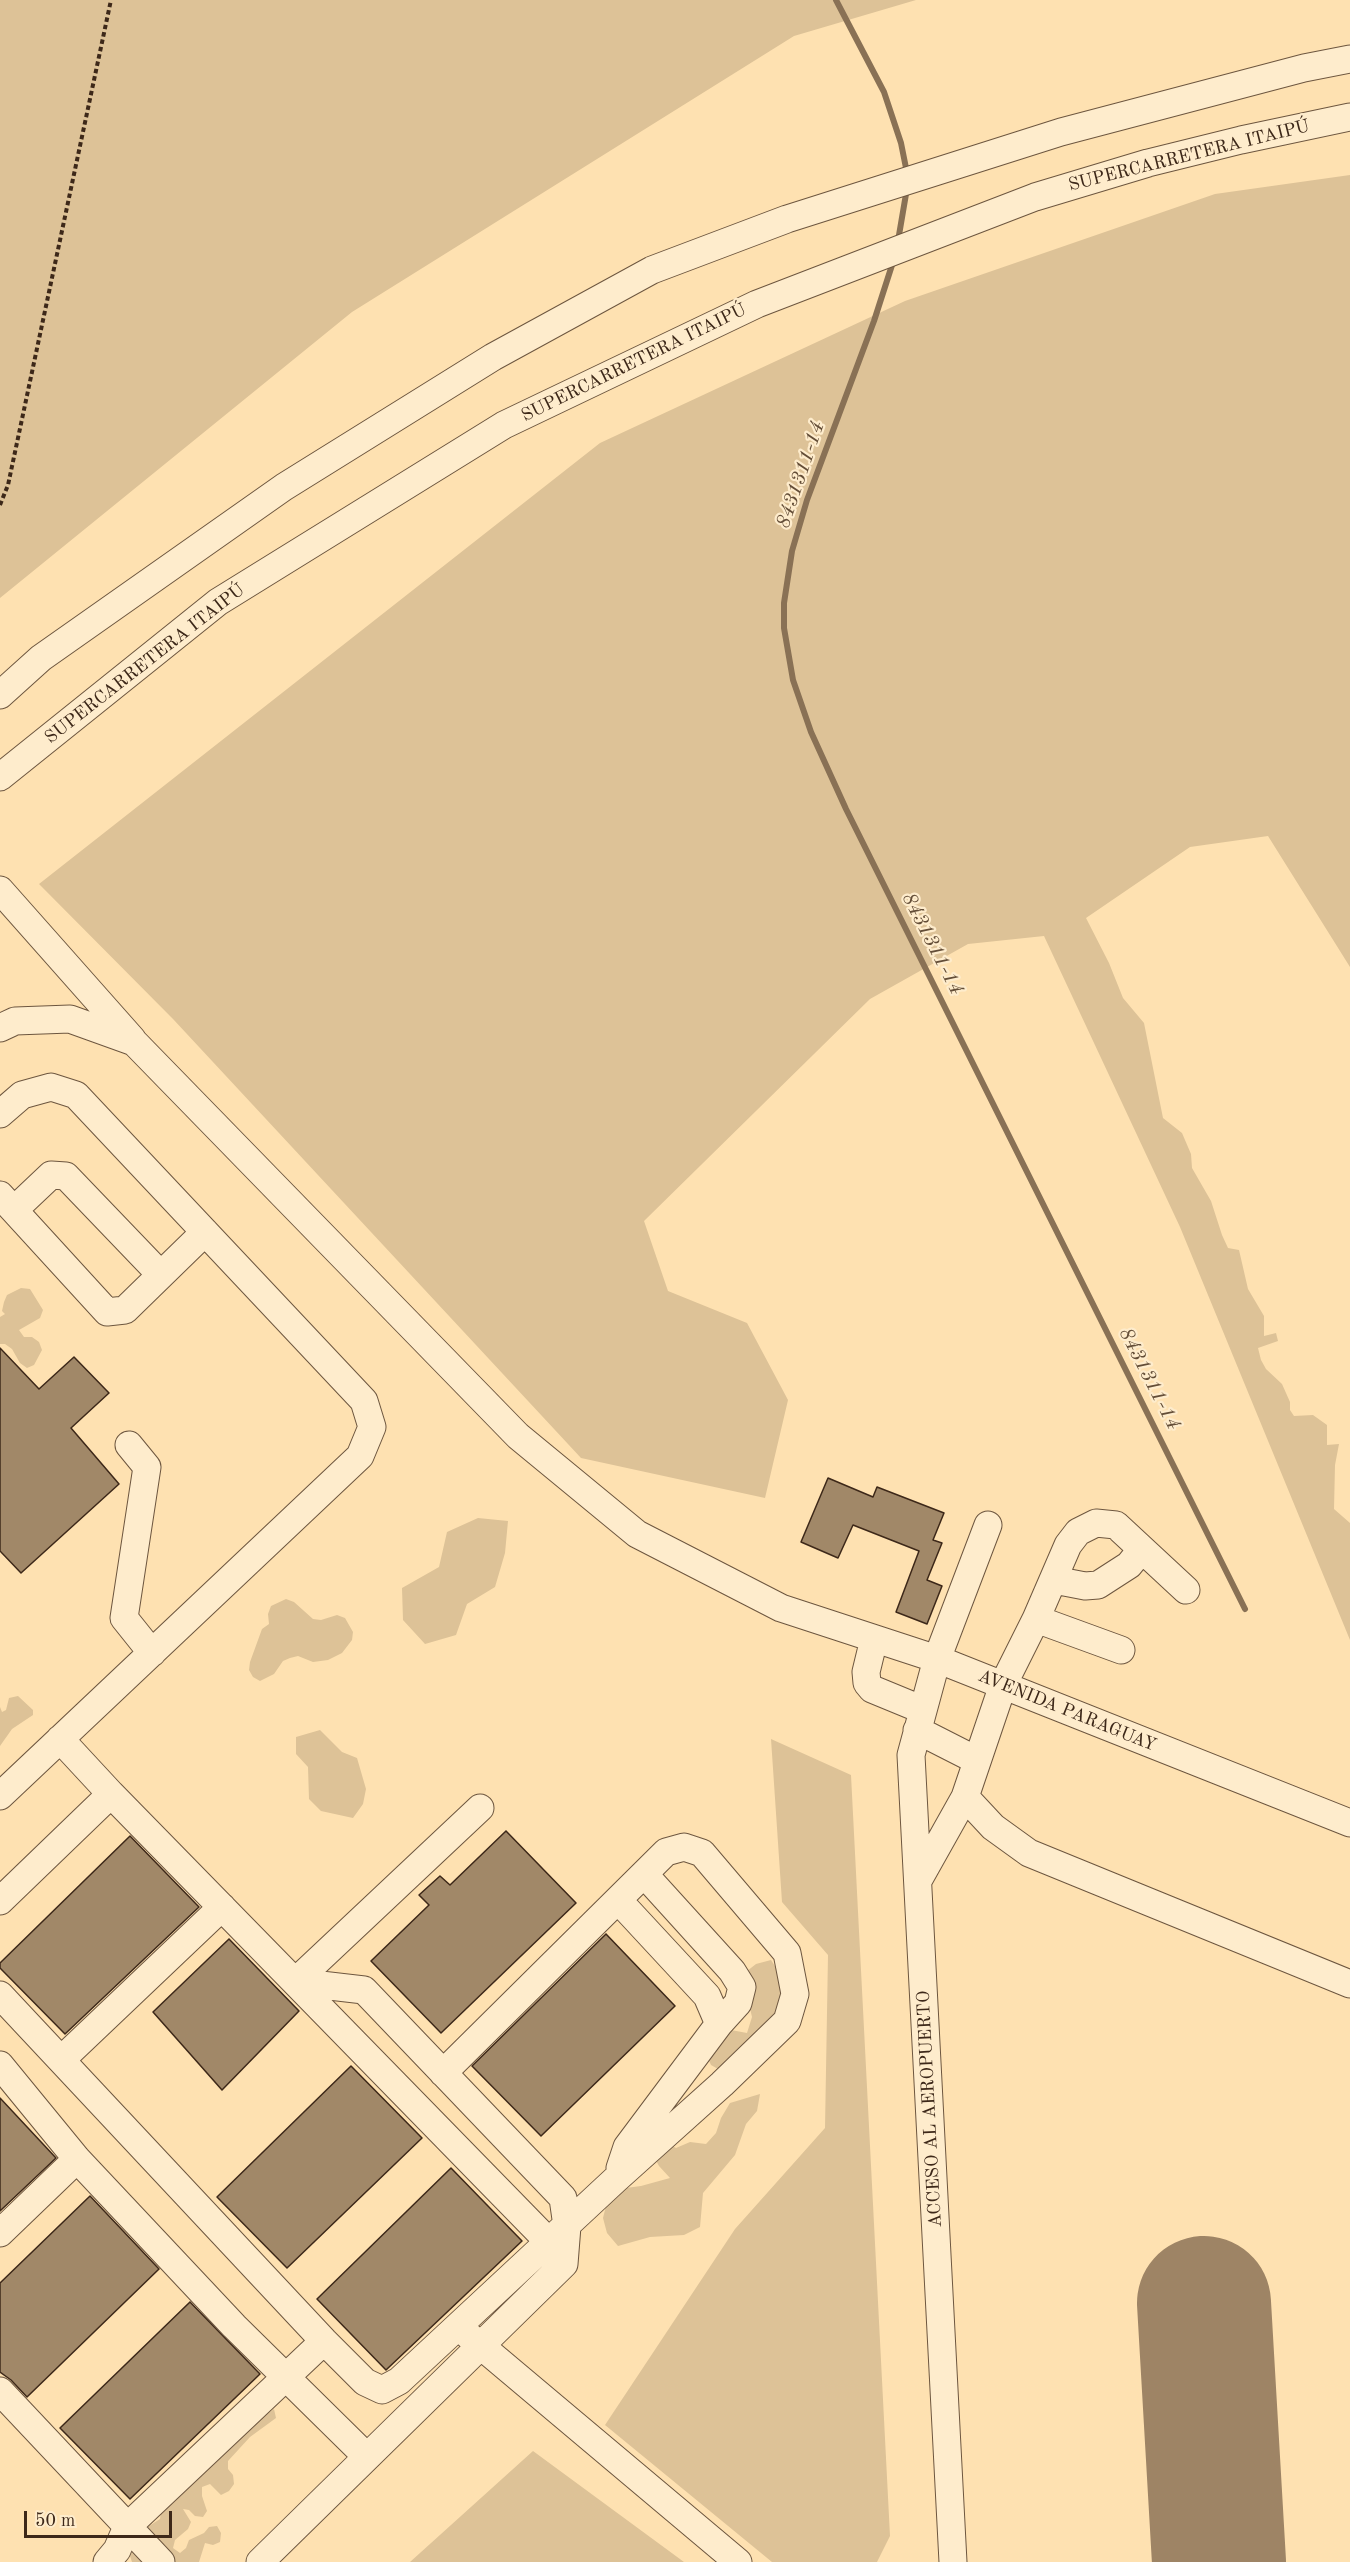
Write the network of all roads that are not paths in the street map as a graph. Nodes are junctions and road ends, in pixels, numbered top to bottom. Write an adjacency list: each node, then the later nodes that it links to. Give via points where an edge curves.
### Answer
1 (1350, 59): 3 (street, via 1061,132 787,219 652,270 493,357 284,487 41,658)
2 (1350, 117): 4 (street, SUPERCARRETERA ITAIPÚ, via 1160,160 1035,197 757,304 504,425 218,602)
3 (0, 696)
4 (0, 777)
5 (0, 890): 7 (street, AVENIDA PARAGUAY)
6 (0, 1028): 7 (street, via 15,1021 70,1019)
7 (134, 1042): 18 (street, AVENIDA PARAGUAY, via 518,1436 637,1534 781,1608)
8 (0, 1114): 10 (street, via 22,1095 51,1087 76,1095)
9 (7, 1203): 11 (street, via 51,1175 66,1176); 11 (street, via 107,1312 125,1310)
10 (205, 1232): 11 (street); 20 (street, via 364,1401 372,1427 360,1456)
11 (161, 1275)
12 (129, 1445): 20 (street, via 147,1467 124,1618)
13 (988, 1525): 21 (street, ACCESO AL AEROPUERTO)
14 (1142, 1550): 15 (street, via 1129,1565 1098,1585); 15 (street, via 1116,1525 1096,1523 1078,1532 1068,1545); 16 (street)
15 (1054, 1580): 17 (street)
16 (1185, 1590)
17 (1036, 1619): 19 (street); 22 (street)
18 (874, 1639): 21 (street, AVENIDA PARAGUAY); 23 (street, via 867,1683)
19 (1121, 1650)
20 (152, 1653): 24 (street)
21 (937, 1659): 22 (street, AVENIDA PARAGUAY); 23 (street, ACCESO AL AEROPUERTO)
22 (1003, 1685): 25 (street); 30 (street, AVENIDA PARAGUAY)
23 (920, 1720): 25 (street); 32 (street, ACCESO AL AEROPUERTO, via 911,1755)
24 (60, 1739): 26 (street); 27 (street)
25 (976, 1760): 28 (street)
26 (111, 1794): 34 (street); 35 (street)
27 (0, 1796)
28 (965, 1797): 32 (street); 37 (street, via 993,1827 1029,1853)
29 (480, 1808): 36 (street)
30 (1350, 1823)
31 (644, 1874): 33 (street); 39 (street, via 742,1987 738,2003); 44 (street, via 666,1852 684,1846 702,1853 787,1953 795,1994 787,2021)
32 (919, 1879): 60 (street, ACCESO AL AEROPUERTO)
33 (618, 1900): 39 (street, via 706,1996); 43 (street)
34 (0, 1901)
35 (222, 1907): 36 (street); 41 (street)
36 (295, 1982): 43 (street, via 364,1990); 48 (street)
37 (1350, 1984)
38 (0, 1995): 41 (street)
39 (719, 2024): 40 (street)
40 (698, 2052): 44 (street); 46 (street, via 627,2147)
41 (61, 2060): 50 (street)
42 (0, 2065): 45 (street)
43 (443, 2073): 48 (street, via 563,2198)
44 (722, 2084): 46 (street)
45 (77, 2159): 47 (street); 52 (street)
46 (615, 2180): 48 (street)
47 (0, 2234)
48 (558, 2234): 49 (street); 51 (street, via 564,2264)
49 (458, 2327): 50 (street, via 399,2381 382,2390 365,2382); 51 (street)
50 (324, 2341): 52 (street)
51 (481, 2346): 54 (street); 59 (street)
52 (287, 2377): 54 (street); 55 (street)
53 (0, 2391): 55 (street)
54 (366, 2456): 58 (street)
55 (127, 2527): 56 (street); 57 (street)
56 (107, 2562)
57 (161, 2562)
58 (260, 2562)
59 (738, 2562)
60 (952, 2562)

